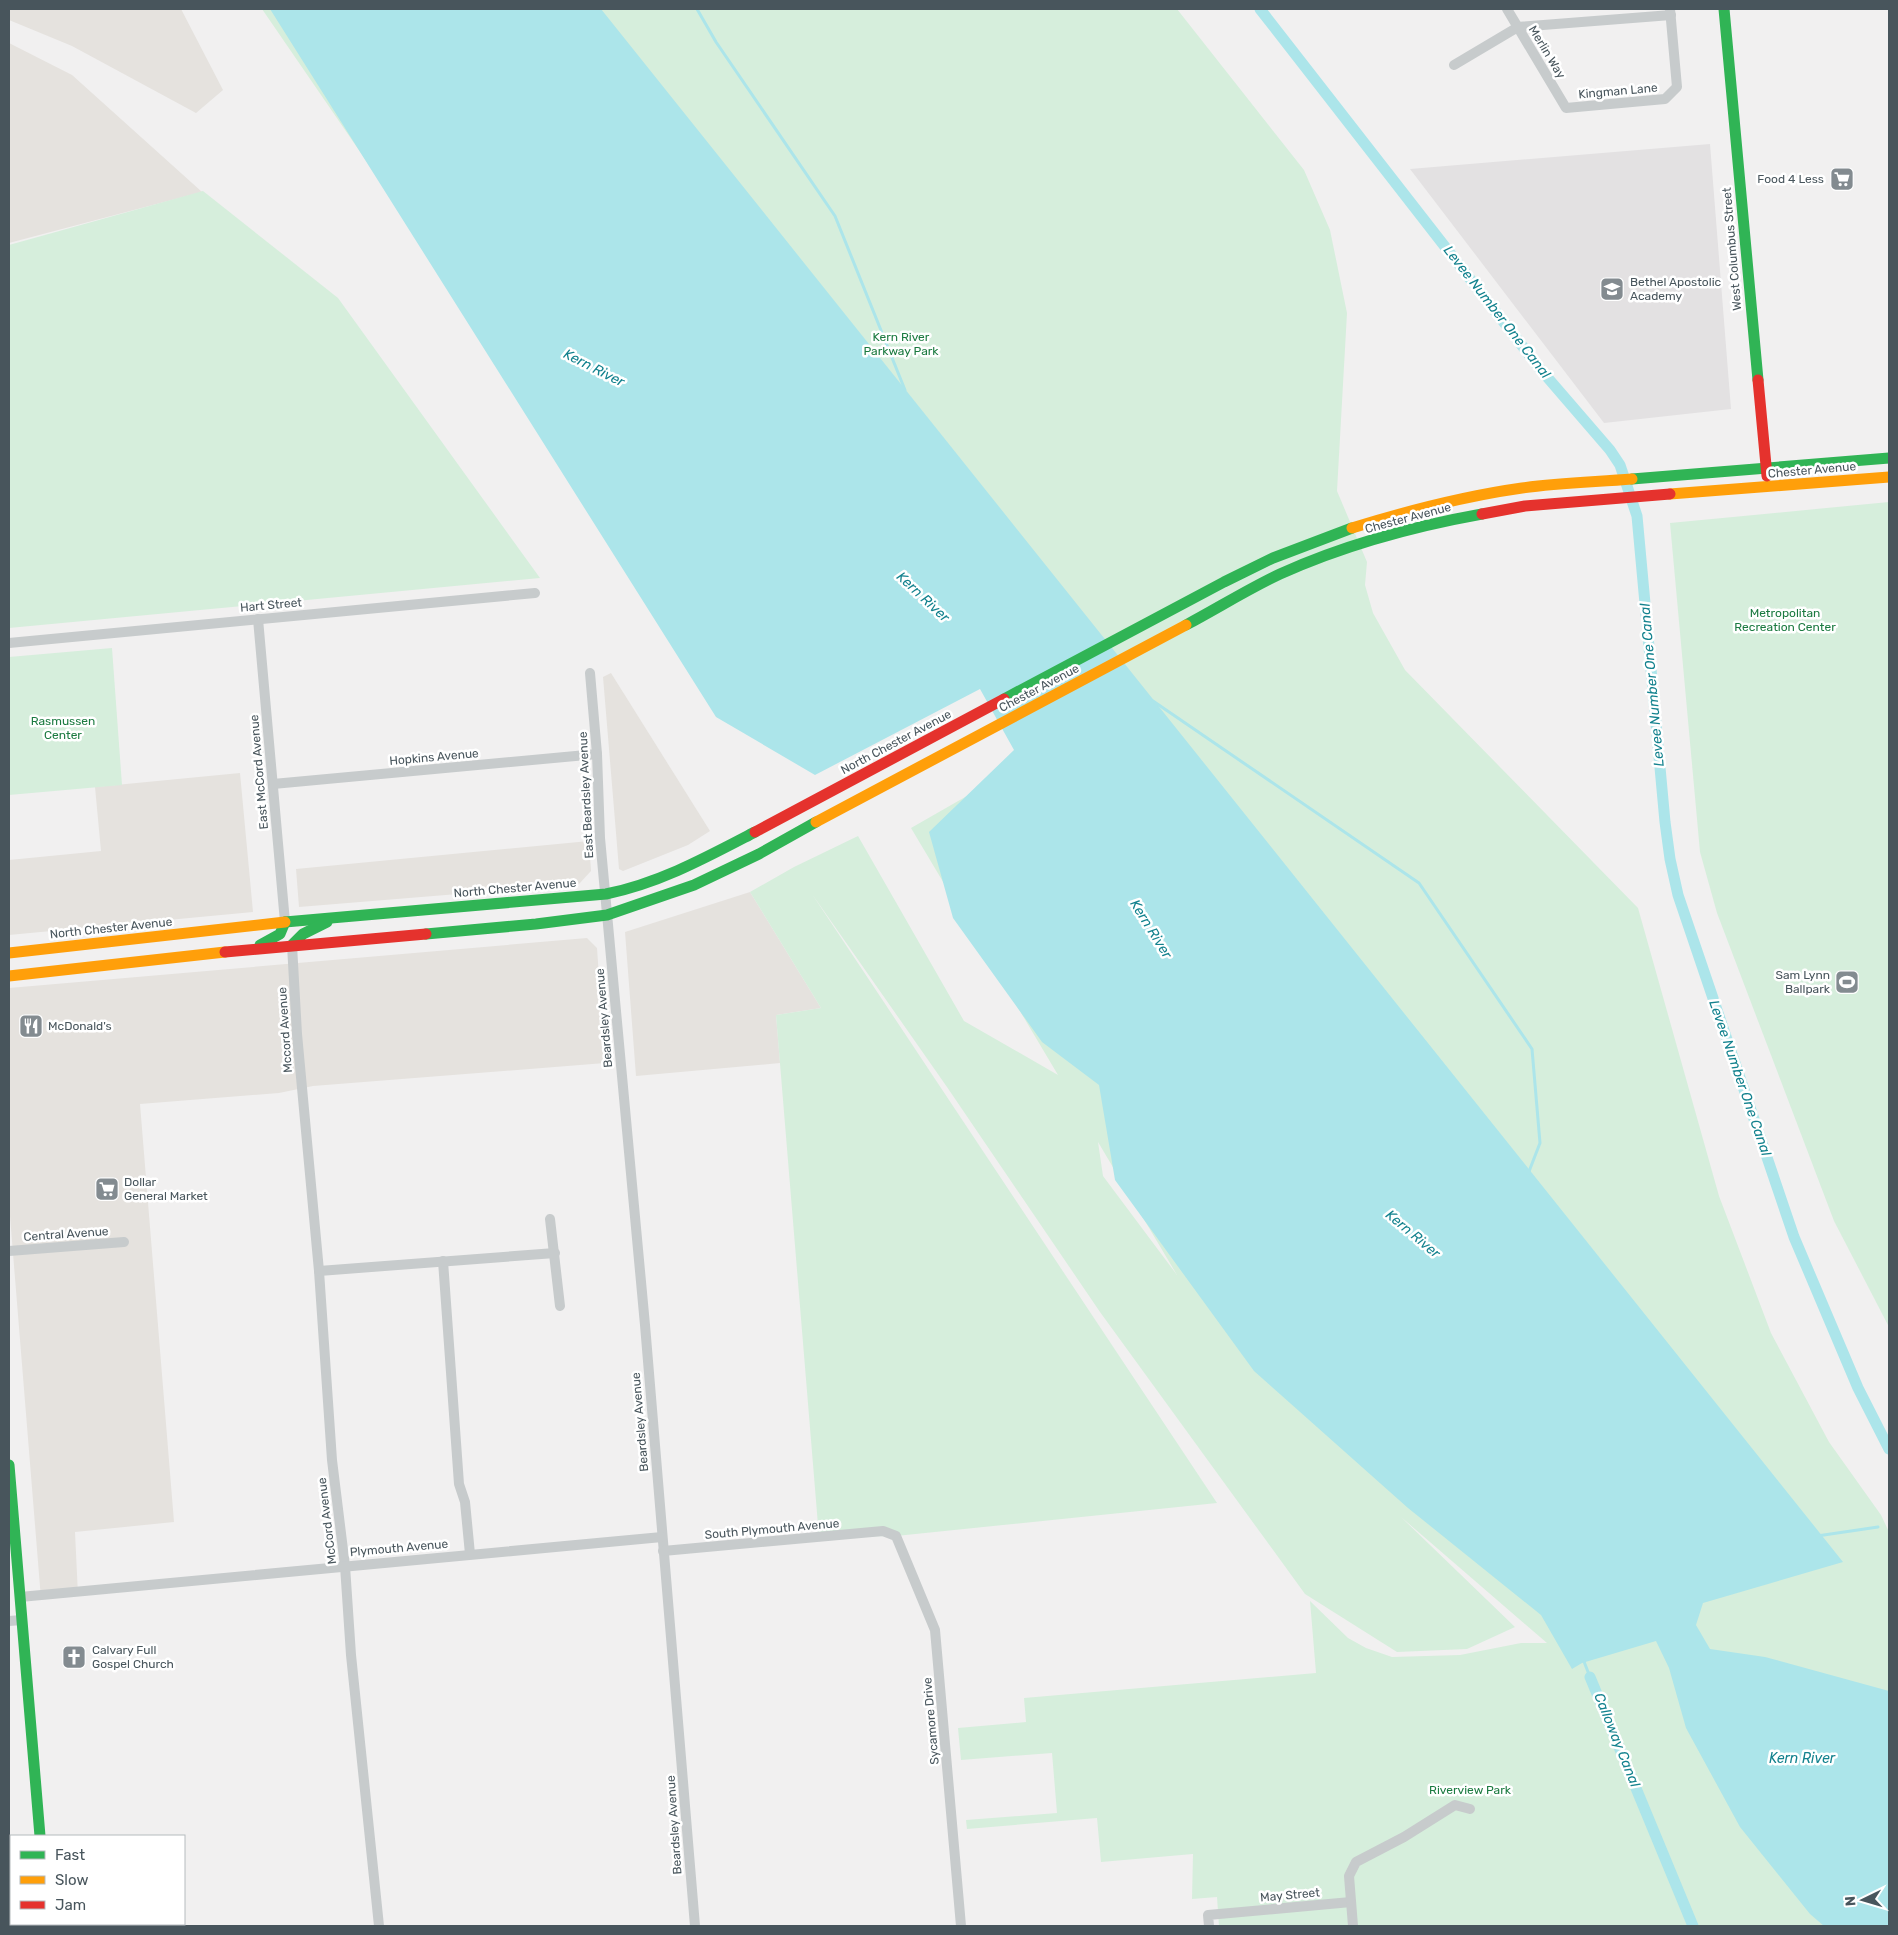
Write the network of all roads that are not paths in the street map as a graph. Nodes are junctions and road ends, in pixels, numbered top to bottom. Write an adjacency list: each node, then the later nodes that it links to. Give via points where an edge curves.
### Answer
1 (1507, 9): 4 (street, Merlin Way)
2 (1724, 9): 8 (main road, West Columbus Street)
3 (1671, 12): 4 (street); 6 (street, Kingman Lane, via 1677,87 1670,95 1665,99)
4 (1518, 27): 5 (street); 6 (street, Merlin Way)
5 (1454, 65)
6 (1566, 108)
7 (1889, 458): 8 (main road, Chester Avenue)
8 (1766, 469): 10 (main road, West Columbus Street); 15 (main road, Chester Avenue, via 1523,488 1394,514 1273,558)
9 (1889, 478): 10 (main road, Chester Avenue)
10 (1768, 488): 19 (main road, Chester Avenue, via 1525,506 1399,532 1312,561 1233,598 858,798 760,854 694,885)
11 (535, 593): 12 (street, Hart Street)
12 (258, 619): 13 (street, Hart Street); 17 (street, East McCord Avenue)
13 (9, 643)
14 (590, 672): 16 (street, East Beardsley Avenue)
15 (982, 712): 18 (main road, North Chester Avenue, via 687,868)
16 (597, 754): 17 (street, Hopkins Avenue); 18 (street, East Beardsley Avenue)
17 (273, 784): 21 (street, East McCord Avenue)
18 (606, 894): 19 (street, East Beardsley Avenue); 20 (main road, North Chester Avenue)
19 (607, 915): 22 (main road); 36 (street, Beardsley Avenue)
20 (340, 917): 21 (main road, North Chester Avenue); 22 (main road, via 308,930)
21 (285, 922): 23 (main road, via 282,934); 24 (main road, North Chester Avenue)
22 (292, 945): 23 (main road); 26 (street, Mccord Avenue)
23 (253, 949): 25 (main road)
24 (9, 953)
25 (9, 976)
26 (304, 1113): 32 (street, McCord Avenue)
27 (550, 1220): 30 (street)
28 (124, 1242): 29 (street, Central Avenue)
29 (9, 1251)
30 (555, 1253): 31 (street); 33 (street)
31 (444, 1260): 32 (street); 38 (street, via 459,1484 465,1502)
32 (318, 1271): 39 (street, McCord Avenue, via 332,1460)
33 (560, 1306)
34 (9, 1465): 40 (main road)
35 (883, 1531): 37 (street, South Plymouth Avenue); 48 (street, Sycamore Drive, via 896,1536 935,1630)
36 (662, 1536): 37 (street, Beardsley Avenue); 38 (street, Plymouth Avenue)
37 (663, 1551): 47 (street, Beardsley Avenue)
38 (470, 1554): 39 (street, Plymouth Avenue)
39 (345, 1566): 40 (street, Plymouth Avenue); 46 (street, McCord Avenue)
40 (20, 1597): 41 (main road)
41 (22, 1620): 42 (street); 44 (main road)
42 (9, 1621)
43 (1470, 1809): 45 (street, via 1456,1805 1356,1862 1349,1876)
44 (40, 1835)
45 (1351, 1902): 49 (street, May Street, via 1208,1915); 50 (street)
46 (379, 1926)
47 (695, 1926)
48 (961, 1926)
49 (1209, 1926)
50 (1353, 1926)

